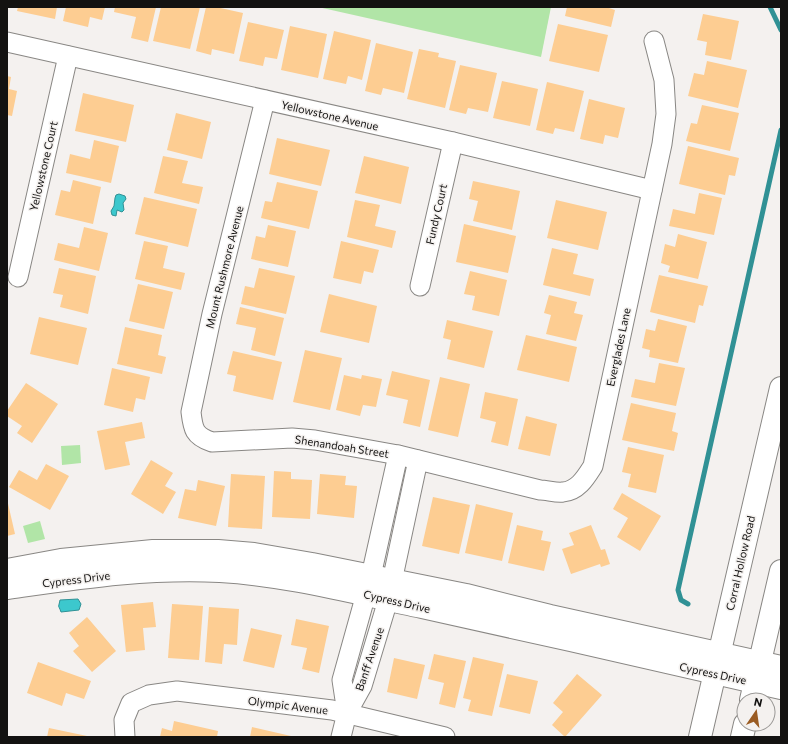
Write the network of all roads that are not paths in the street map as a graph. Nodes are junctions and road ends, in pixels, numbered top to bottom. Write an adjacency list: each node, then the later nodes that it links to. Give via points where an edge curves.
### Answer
1 (654, 41): 6 (street, Everglades Lane, via 664,80 666,114)
2 (7, 42): 3 (street, Yellowstone Avenue)
3 (68, 56): 4 (street, Yellowstone Avenue); 7 (street, Yellowstone Court)
4 (264, 100): 5 (street, Yellowstone Avenue); 10 (street, Mount Rushmore Avenue, via 191,412 193,427)
5 (453, 142): 6 (street, Yellowstone Avenue); 8 (street, Fundy Court)
6 (652, 190): 12 (street, Everglades Lane, via 593,466 584,482 569,491 540,490)
7 (18, 277)
8 (420, 286)
9 (781, 388): 17 (street, Corral Hollow Road)
10 (197, 433): 11 (street, Shenandoah Street, via 202,439 212,442 292,438)
11 (398, 455): 12 (street, Shenandoah Street); 16 (street, Banff Avenue)
12 (418, 460): 16 (street, Banff Avenue)
13 (7, 570): 16 (street, Cypress Drive, via 61,560 153,551 218,551 312,564)
14 (781, 571): 19 (street)
15 (7, 588): 16 (street, Cypress Drive, via 153,570 218,571 335,588)
16 (379, 588): 17 (street, Cypress Drive, via 466,595); 21 (street, Banff Avenue, via 342,680)
17 (717, 663): 19 (street, Cypress Drive); 25 (street, Corral Hollow Road)
18 (781, 667): 19 (street, Cypress Drive)
19 (755, 681): 20 (street, Cypress Drive)
20 (781, 688)
21 (346, 714): 22 (street, Olympic Avenue, via 332,710 177,691 149,695 131,703 124,720); 23 (street, Banff Avenue); 24 (street, Olympic Avenue)
22 (125, 737)
23 (341, 737)
24 (445, 737)
25 (700, 737)

